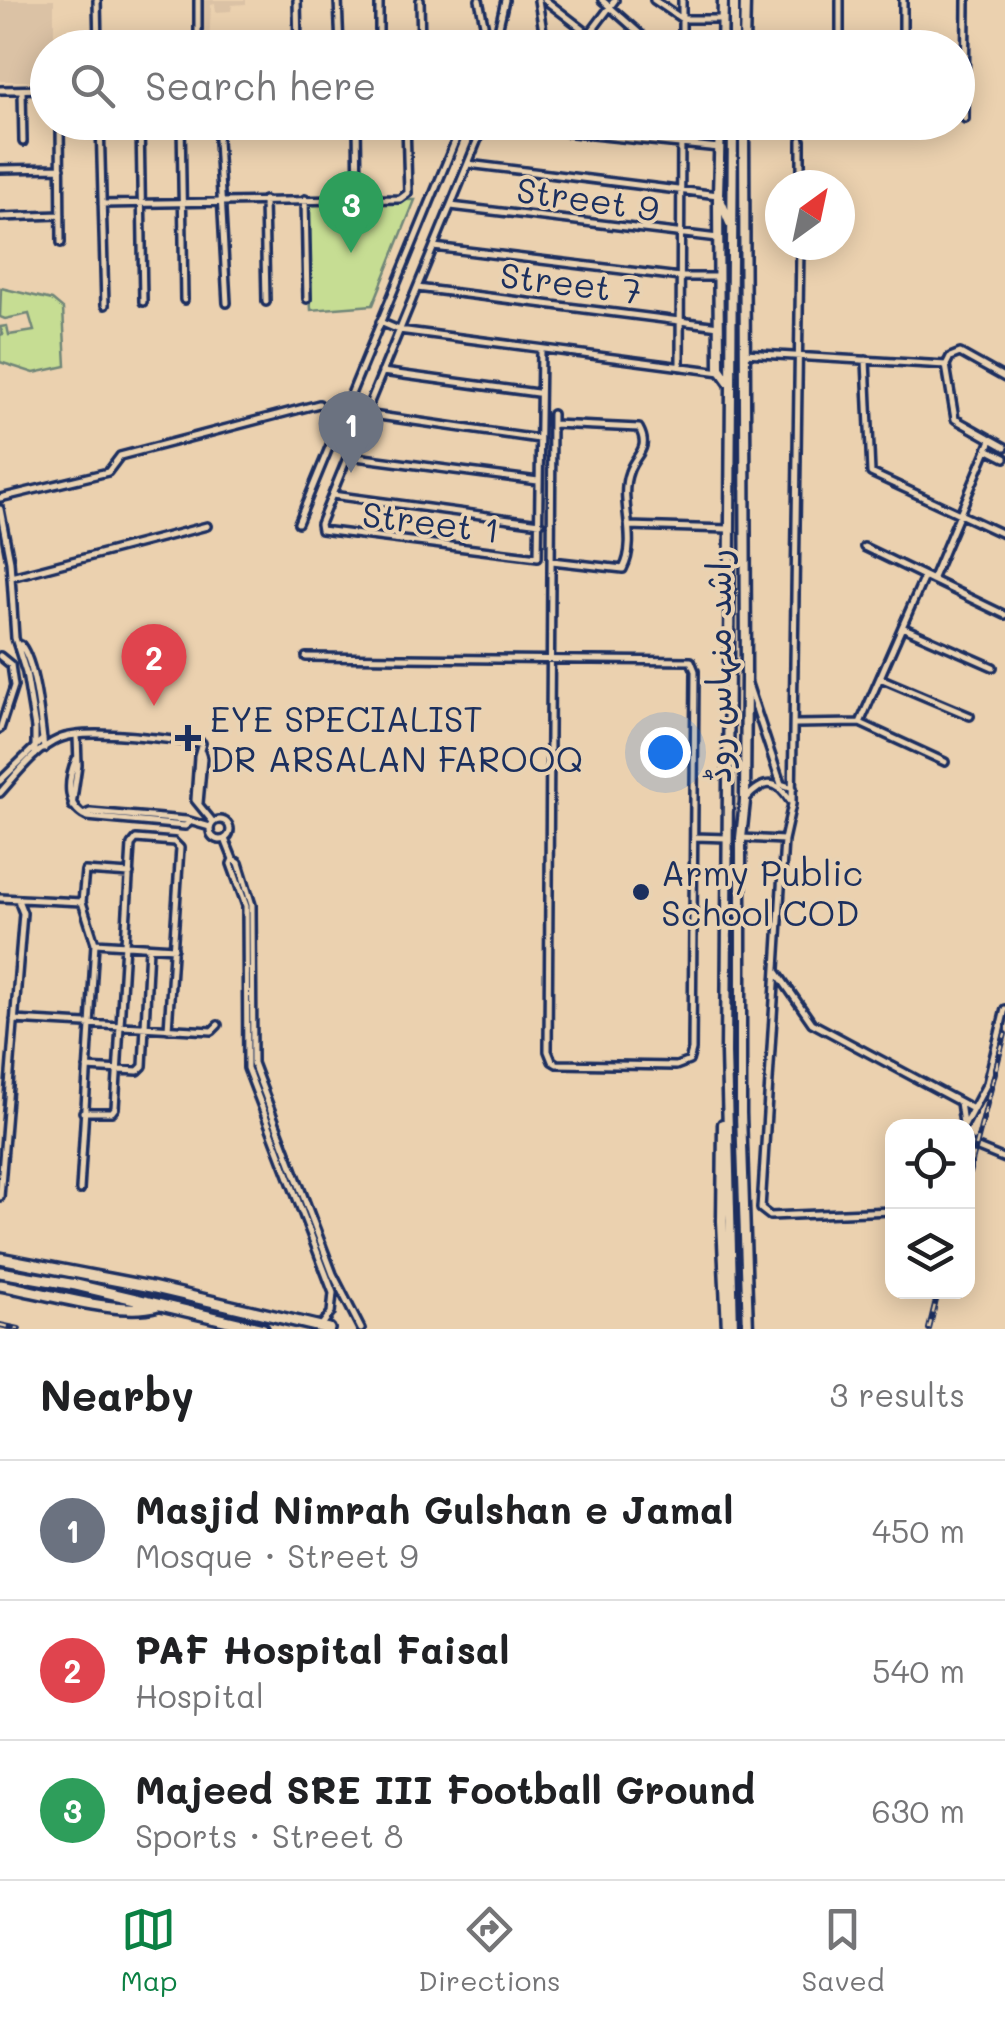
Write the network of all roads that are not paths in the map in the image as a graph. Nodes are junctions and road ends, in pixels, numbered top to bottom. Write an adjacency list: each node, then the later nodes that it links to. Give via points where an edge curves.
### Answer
1 (97, 0): 23 (street)
2 (198, 0): 24 (street)
3 (297, 0): 25 (street)
4 (338, 0): 26 (street)
5 (379, 0): 27 (street)
6 (420, 0): 28 (street)
7 (479, 0): 29 (street)
8 (505, 0): 30 (street)
9 (541, 0): 31 (street); 32 (street)
10 (602, 0): 20 (street)
11 (616, 0): 20 (street)
12 (654, 0): 21 (street)
13 (682, 0): 21 (street)
14 (723, 0): 22 (main road)
15 (734, 0): 37 (main road)
16 (746, 0): 38 (main road)
17 (840, 0): 39 (street)
18 (903, 0): 40 (street)
19 (966, 0): 41 (street)
20 (610, 7): 33 (street); 34 (street)
21 (682, 19): 22 (street); 35 (street)
22 (722, 20): 36 (main road)
23 (98, 30)
24 (198, 30)
25 (298, 30)
26 (339, 30)
27 (379, 30)
28 (421, 30)
29 (487, 30)
30 (497, 30)
31 (544, 30)
32 (583, 30)
33 (592, 30)
34 (636, 30)
35 (682, 30)
36 (722, 30)
37 (734, 30)
38 (745, 30)
39 (840, 30)
40 (903, 30)
41 (966, 30)
42 (0, 90): 43 (street)
43 (22, 90): 44 (street); 60 (street)
44 (30, 90)
45 (60, 140): 64 (street)
46 (100, 140): 75 (street)
47 (140, 140): 74 (street)
48 (181, 140): 72 (street)
49 (218, 140): 73 (street)
50 (356, 140): 69 (street)
51 (407, 140): 69 (street, via 408,193 400,199)
52 (456, 140): 97 (street)
53 (478, 140): 63 (street, Street 9)
54 (636, 140): 61 (street)
55 (681, 140): 61 (street)
56 (719, 140): 62 (main road)
57 (733, 140): 79 (main road, راشد منہاس روڈ)
58 (744, 140): 80 (main road, راشد منہاس روڈ)
59 (801, 140): 66 (street)
60 (23, 142)
61 (681, 145): 62 (street); 67 (street)
62 (719, 148): 68 (main road)
63 (468, 164): 67 (street); 76 (street, Street 9)
64 (61, 168): 65 (street); 77 (street)
65 (0, 169)
66 (800, 170)
67 (681, 191): 68 (street); 81 (street)
68 (718, 195): 79 (main road); 82 (main road)
69 (358, 198): 70 (street)
70 (305, 199): 71 (street); 91 (street)
71 (264, 200): 73 (street); 95 (street)
72 (182, 201): 73 (street); 74 (street); 92 (street)
73 (222, 201): 94 (street)
74 (141, 203): 75 (street); 93 (street)
75 (102, 204): 96 (street)
76 (451, 206): 81 (street, Street 9); 84 (street, Street 9)
77 (61, 215): 78 (street); 83 (street)
78 (0, 216)
79 (732, 226): 88 (main road, راشد منہاس روڈ)
80 (744, 234): 88 (main road); 90 (main road, راشد منہاس روڈ)
81 (681, 236): 82 (street, Street 9); 86 (street)
82 (718, 238): 87 (main road)
83 (61, 243)
84 (434, 247): 86 (street); 89 (street, Street 9)
85 (800, 260): 104 (street)
86 (680, 277): 87 (street); 98 (street)
87 (719, 277): 99 (main road)
88 (733, 283): 101 (main road, راشد منہاس روڈ)
89 (417, 288): 98 (street, Street 7); 100 (street, Street 9)
90 (743, 290): 101 (main road); 103 (main road, راشد منہاس روڈ)
91 (307, 299)
92 (184, 300)
93 (143, 302)
94 (227, 302)
95 (266, 302)
96 (105, 305)
97 (380, 322): 100 (street); 128 (street)
98 (680, 322): 99 (street, Street 7); 107 (street)
99 (718, 326): 109 (main road)
100 (400, 330): 102 (street); 108 (street, Street 9)
101 (734, 335): 111 (main road, راشد منہاس روڈ)
102 (541, 351): 107 (street); 112 (street)
103 (743, 353): 104 (street); 146 (main road, راشد منہاس روڈ)
104 (799, 356): 105 (street); 150 (street)
105 (866, 360): 106 (street); 127 (street, via 870,470)
106 (946, 364): 110 (street, via 960,353); 118 (street, via 955,419)
107 (680, 367): 109 (street)
108 (382, 372): 112 (street); 114 (street, Street 9)
109 (724, 373): 111 (main road)
110 (1005, 378)
111 (732, 389): 133 (main road, راشد منہاس روڈ)
112 (538, 393): 117 (street)
113 (319, 404): 125 (street, via 120,456 108,472)
114 (365, 414): 117 (street); 121 (street, Street 9)
115 (552, 414): 116 (street)
116 (552, 424): 131 (street, via 641,430 642,454 628,476); 136 (street)
117 (539, 438): 123 (street)
118 (991, 440): 119 (street); 120 (street)
119 (1005, 447)
120 (987, 449): 122 (street); 127 (street)
121 (348, 456): 123 (street); 124 (street, Street 9)
122 (1005, 458)
123 (540, 481): 129 (street)
124 (332, 495): 129 (street); 132 (street, Street 9)
125 (0, 498)
126 (0, 509): 137 (street)
127 (959, 515): 134 (street); 138 (street)
128 (298, 523)
129 (540, 523): 132 (street, Street 1, via 538,557)
130 (207, 526): 137 (street)
131 (628, 526): 133 (street); 136 (street, via 623,570)
132 (319, 528)
133 (729, 528): 165 (main road, راشد منہاس روڈ)
134 (1005, 535)
135 (864, 547): 138 (street)
136 (552, 561): 144 (street)
137 (11, 577): 141 (street)
138 (928, 579): 139 (street); 140 (street)
139 (1005, 615)
140 (902, 627): 145 (street); 147 (street)
141 (19, 644): 153 (street); 154 (street)
142 (0, 656): 151 (street, via 11,665 14,686)
143 (306, 657): 144 (street)
144 (550, 661): 164 (street, via 690,662); 164 (street, via 552,1061 688,1061)
145 (994, 667)
146 (746, 676): 159 (street, via 779,778); 161 (main road, راشد منہاس روڈ)
147 (880, 678): 148 (street); 149 (street)
148 (970, 716)
149 (860, 723): 150 (street); 157 (street)
150 (795, 724): 159 (street)
151 (0, 729)
152 (77, 736): 155 (street); 163 (street, via 202,742 199,804); 163 (street, via 72,806 84,815)
153 (42, 739): 154 (street); 155 (street)
154 (35, 746): 156 (street); 158 (street)
155 (44, 748): 156 (street)
156 (35, 755): 160 (street)
157 (945, 762)
158 (0, 781)
159 (792, 788): 162 (street)
160 (0, 792)
161 (745, 800): 162 (street, via 769,782); 166 (main road, راشد منہاس روڈ)
162 (792, 804): 168 (street)
163 (211, 825): 167 (street, via 212,836); 167 (street, via 222,820 230,826)
164 (694, 838): 165 (street)
165 (728, 838): 189 (main road, راشد منہاس روڈ)
166 (741, 838): 168 (street); 211 (main road, راشد منہاس روڈ)
167 (225, 839): 193 (street, via 252,905 253,1063)
168 (784, 840): 177 (street)
169 (130, 874): 172 (street, via 85,871); 174 (street); 176 (street, via 133,841 178,845)
170 (0, 898): 171 (street)
171 (18, 900): 172 (street); 179 (street, via 23,913)
172 (82, 902): 173 (street)
173 (95, 943): 174 (street); 181 (street)
174 (122, 945): 175 (street); 182 (street)
175 (149, 947): 176 (street); 183 (street)
176 (174, 948): 184 (street)
177 (774, 968): 187 (street, via 812,1023); 198 (street, via 763,1213)
178 (1005, 1010): 188 (street, via 987,1083)
179 (14, 1020): 181 (street); 197 (street)
180 (218, 1025): 184 (street, via 212,1031)
181 (88, 1026): 182 (street); 185 (street)
182 (120, 1028): 183 (street); 186 (street)
183 (145, 1028): 184 (street); 186 (street, via 140,1070)
184 (168, 1029)
185 (86, 1068): 186 (street); 190 (street)
186 (118, 1070): 190 (street, via 112,1112)
187 (960, 1102): 188 (street); 191 (street)
188 (973, 1109): 192 (street)
189 (726, 1110): 210 (main road, راشد منہاس روڈ); 210 (main road, via 721,1136)
190 (83, 1112): 196 (street)
191 (963, 1119)
192 (968, 1119)
193 (275, 1130): 200 (street); 201 (street)
194 (975, 1147): 195 (street)
195 (1005, 1159)
196 (80, 1190)
197 (0, 1197)
198 (885, 1211)
199 (0, 1258): 207 (highway)
200 (331, 1267): 201 (street); 204 (street)
201 (323, 1270): 205 (street)
202 (0, 1272): 206 (highway)
203 (0, 1284): 206 (highway, via 121,1309)
204 (341, 1290): 205 (street); 209 (street)
205 (333, 1293): 207 (street)
206 (160, 1304): 208 (highway)
207 (325, 1328)
208 (263, 1329)
209 (360, 1329)
210 (730, 1329)
211 (748, 1329)

